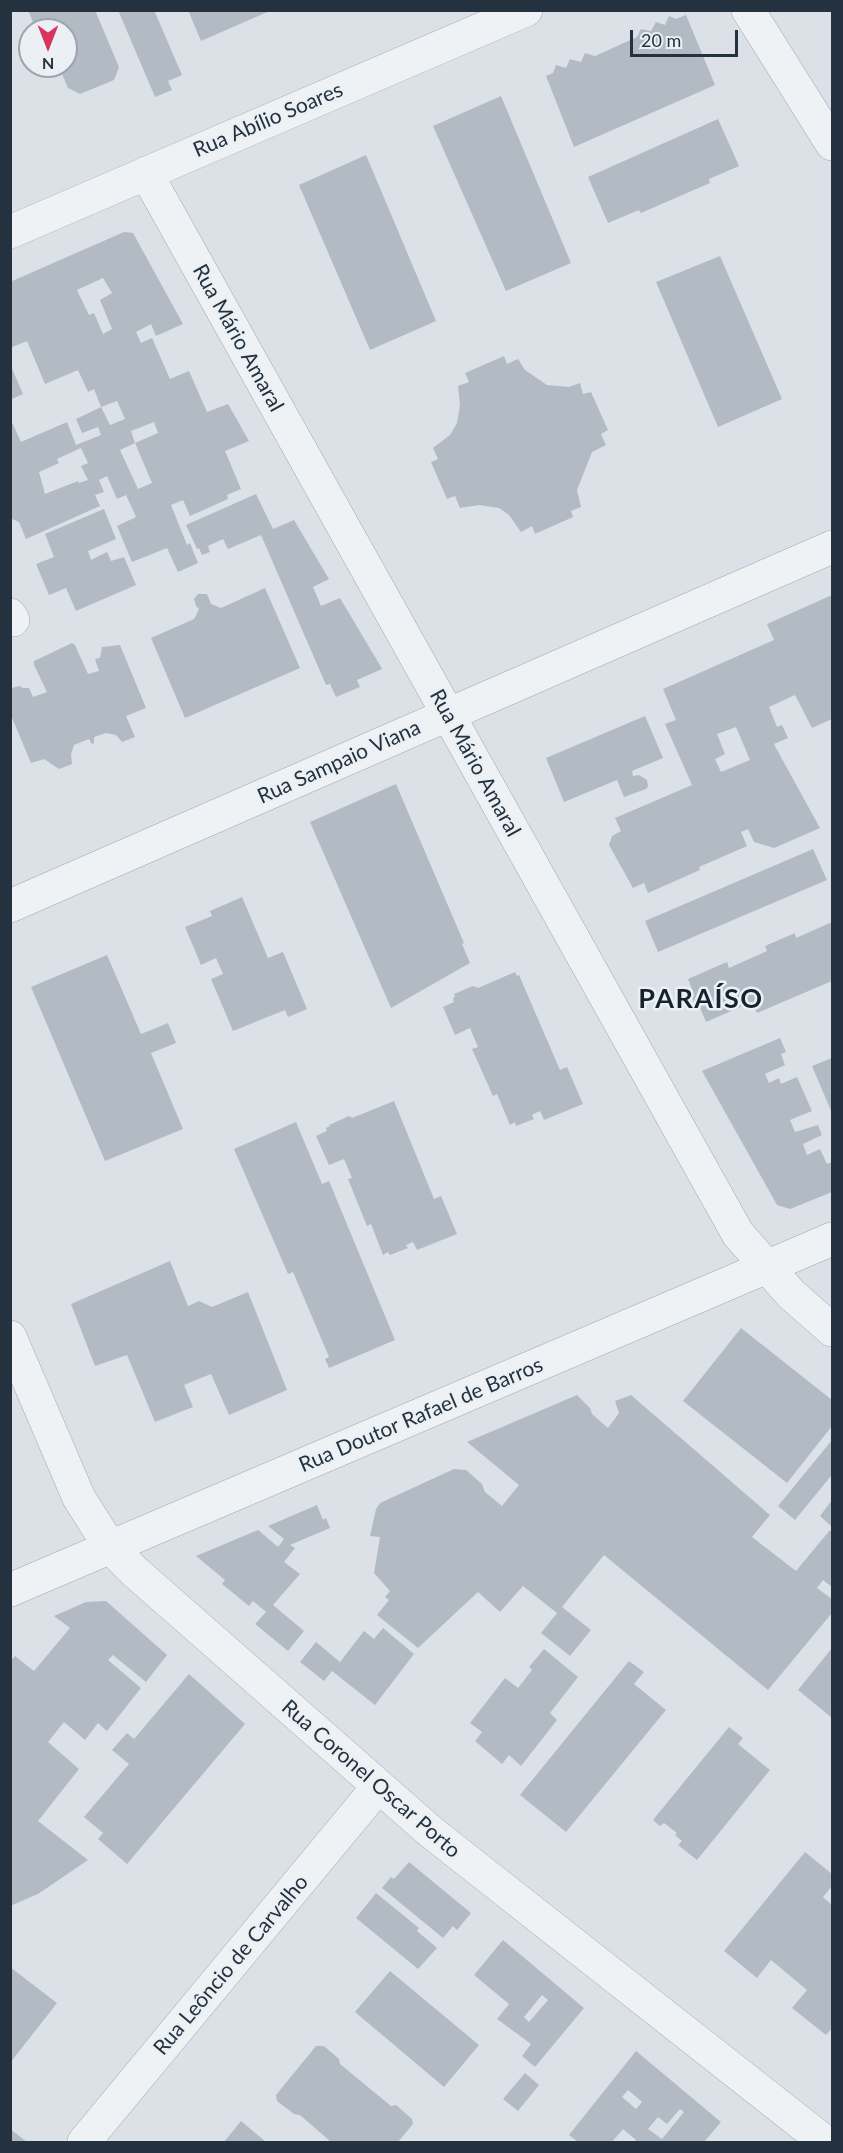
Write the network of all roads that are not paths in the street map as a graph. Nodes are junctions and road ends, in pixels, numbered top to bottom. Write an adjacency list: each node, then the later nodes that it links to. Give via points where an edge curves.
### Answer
1 (526, 10): 4 (street, Rua Abílio Soares)
2 (748, 10): 3 (street)
3 (832, 144)
4 (146, 173): 5 (street, Rua Abílio Soares); 7 (street, Rua Mário Amaral)
5 (10, 232)
6 (832, 547): 7 (street, Rua Sampaio Viana)
7 (448, 714): 8 (street, Rua Sampaio Viana); 10 (street, Rua Mário Amaral, via 738,1234)
8 (10, 906)
9 (832, 1239): 10 (street, Rua Doutor Rafael de Barros)
10 (767, 1267): 11 (street, Rua Mário Amaral); 13 (street, Rua Doutor Rafael de Barros)
11 (832, 1330)
12 (10, 1337): 13 (street, Rua Coronel Oscar Porto, via 79,1498)
13 (110, 1547): 14 (street, Rua Doutor Rafael de Barros); 15 (street, Rua Coronel Oscar Porto)
14 (10, 1590)
15 (378, 1787): 16 (street, Rua Leôncio de Carvalho); 17 (street, Rua Coronel Oscar Porto)
16 (84, 2142)
17 (825, 2142)

